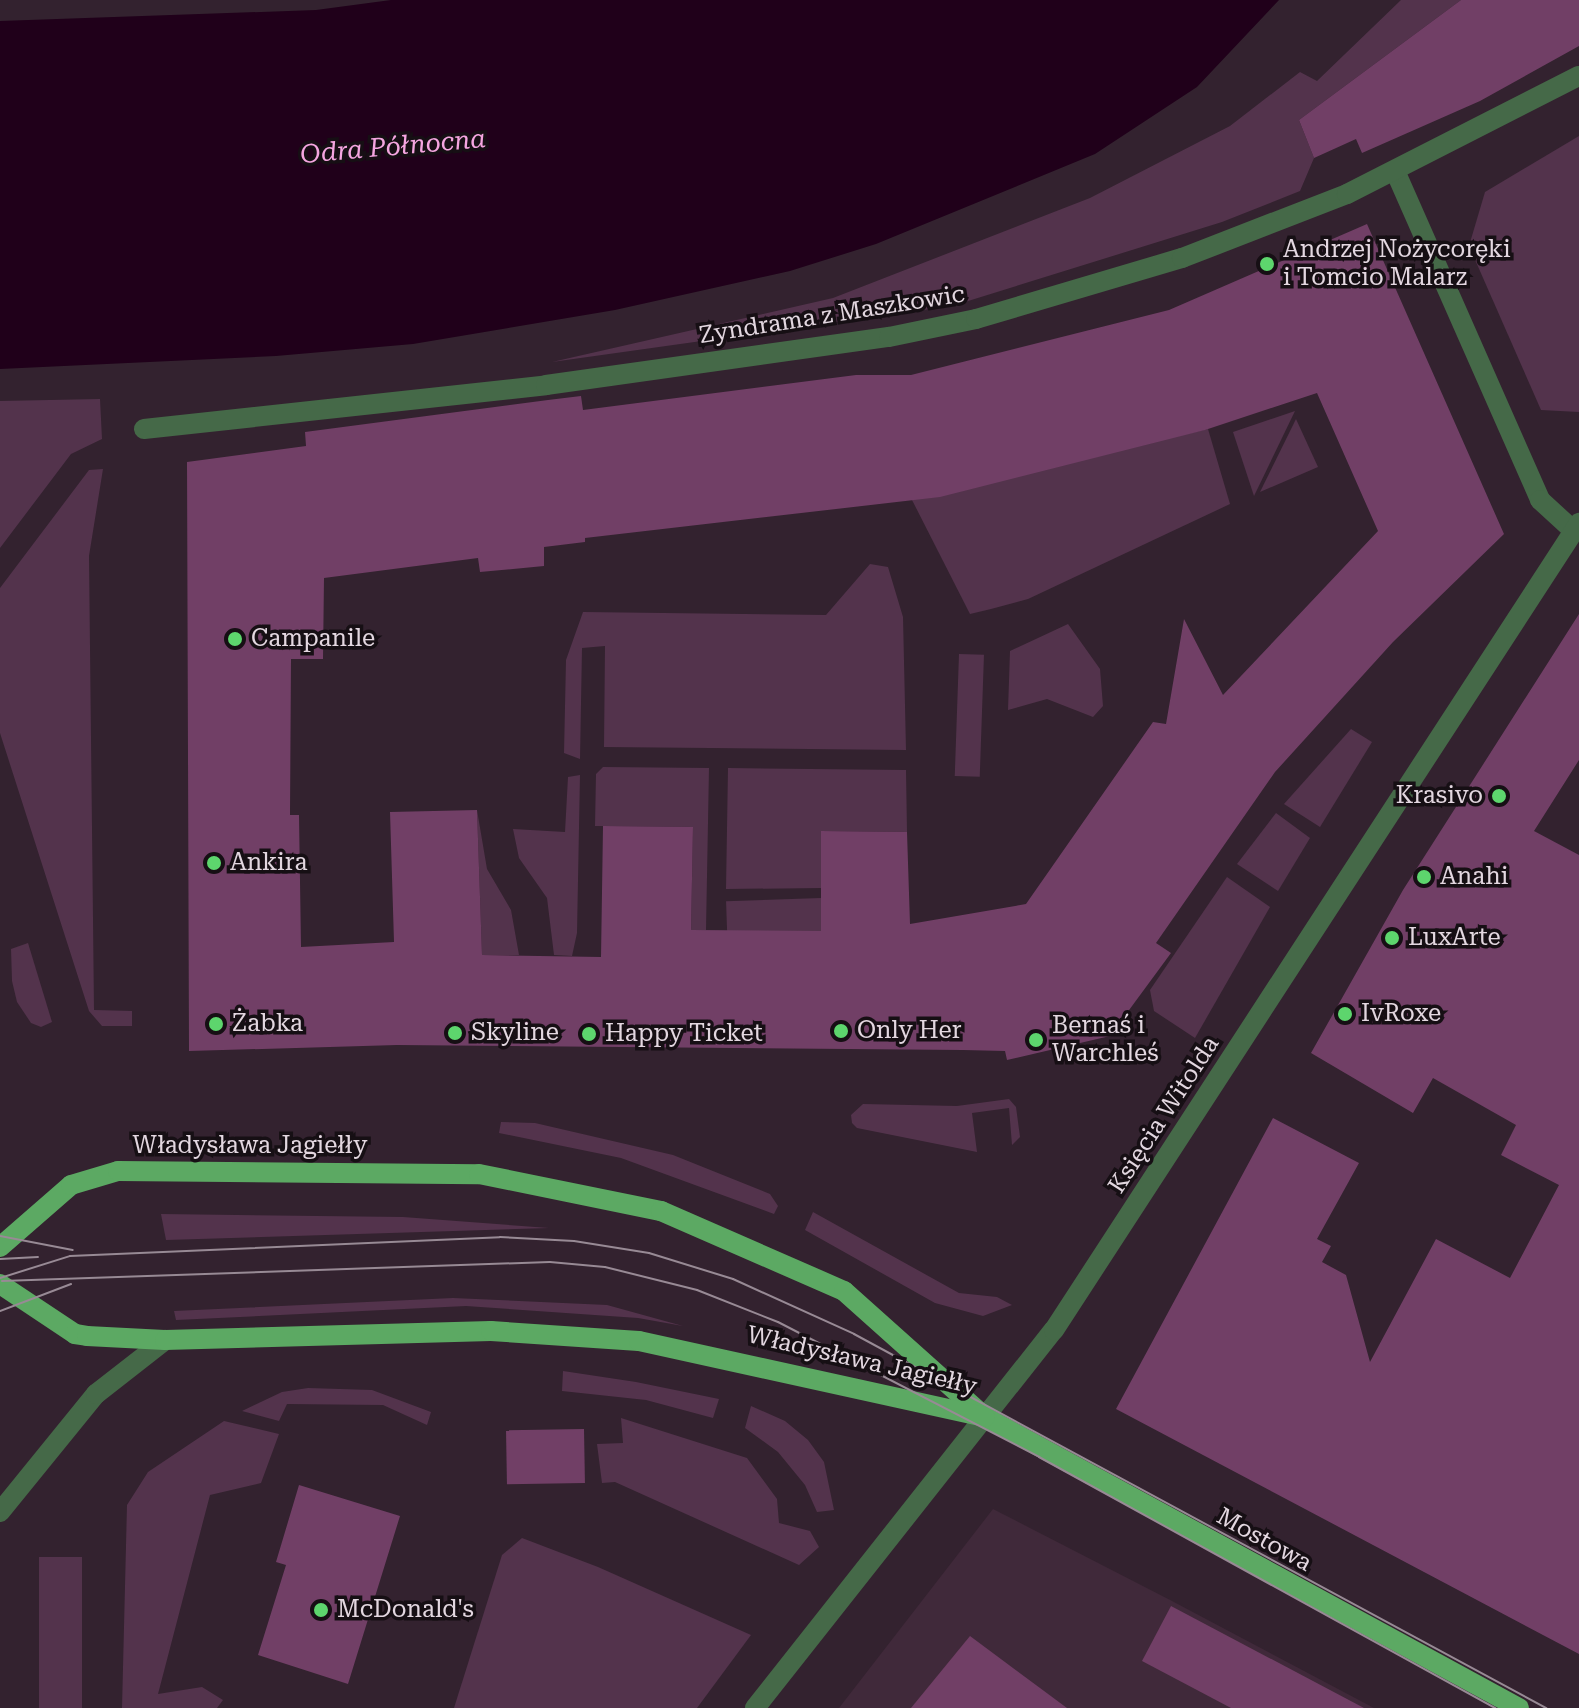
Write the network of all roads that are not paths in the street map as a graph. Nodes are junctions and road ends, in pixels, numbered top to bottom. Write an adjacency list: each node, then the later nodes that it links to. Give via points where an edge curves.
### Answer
1 (1579, 76): 2 (street, Zyndrama z Maszkowic)
2 (1396, 173): 3 (street, Zyndrama z Maszkowic, via 1182,258 976,319 889,337 517,389); 4 (street, via 1540,500)
3 (144, 429)
4 (1577, 527): 8 (street, Księcia Witolda, via 1054,1330)
5 (0, 1247): 8 (main road, Władysława Jagiełły, via 71,1185 118,1171 479,1174 541,1184 661,1211 844,1291)
6 (0, 1284): 7 (main road, Władysława Jagiełły, via 75,1334)
7 (165, 1340): 8 (main road, Władysława Jagiełły, via 491,1331 639,1341); 9 (street, via 96,1394)
8 (985, 1417): 10 (street, Księcia Witolda); 11 (main road, Mostowa)
9 (0, 1512)
10 (755, 1708)
11 (1519, 1708)

